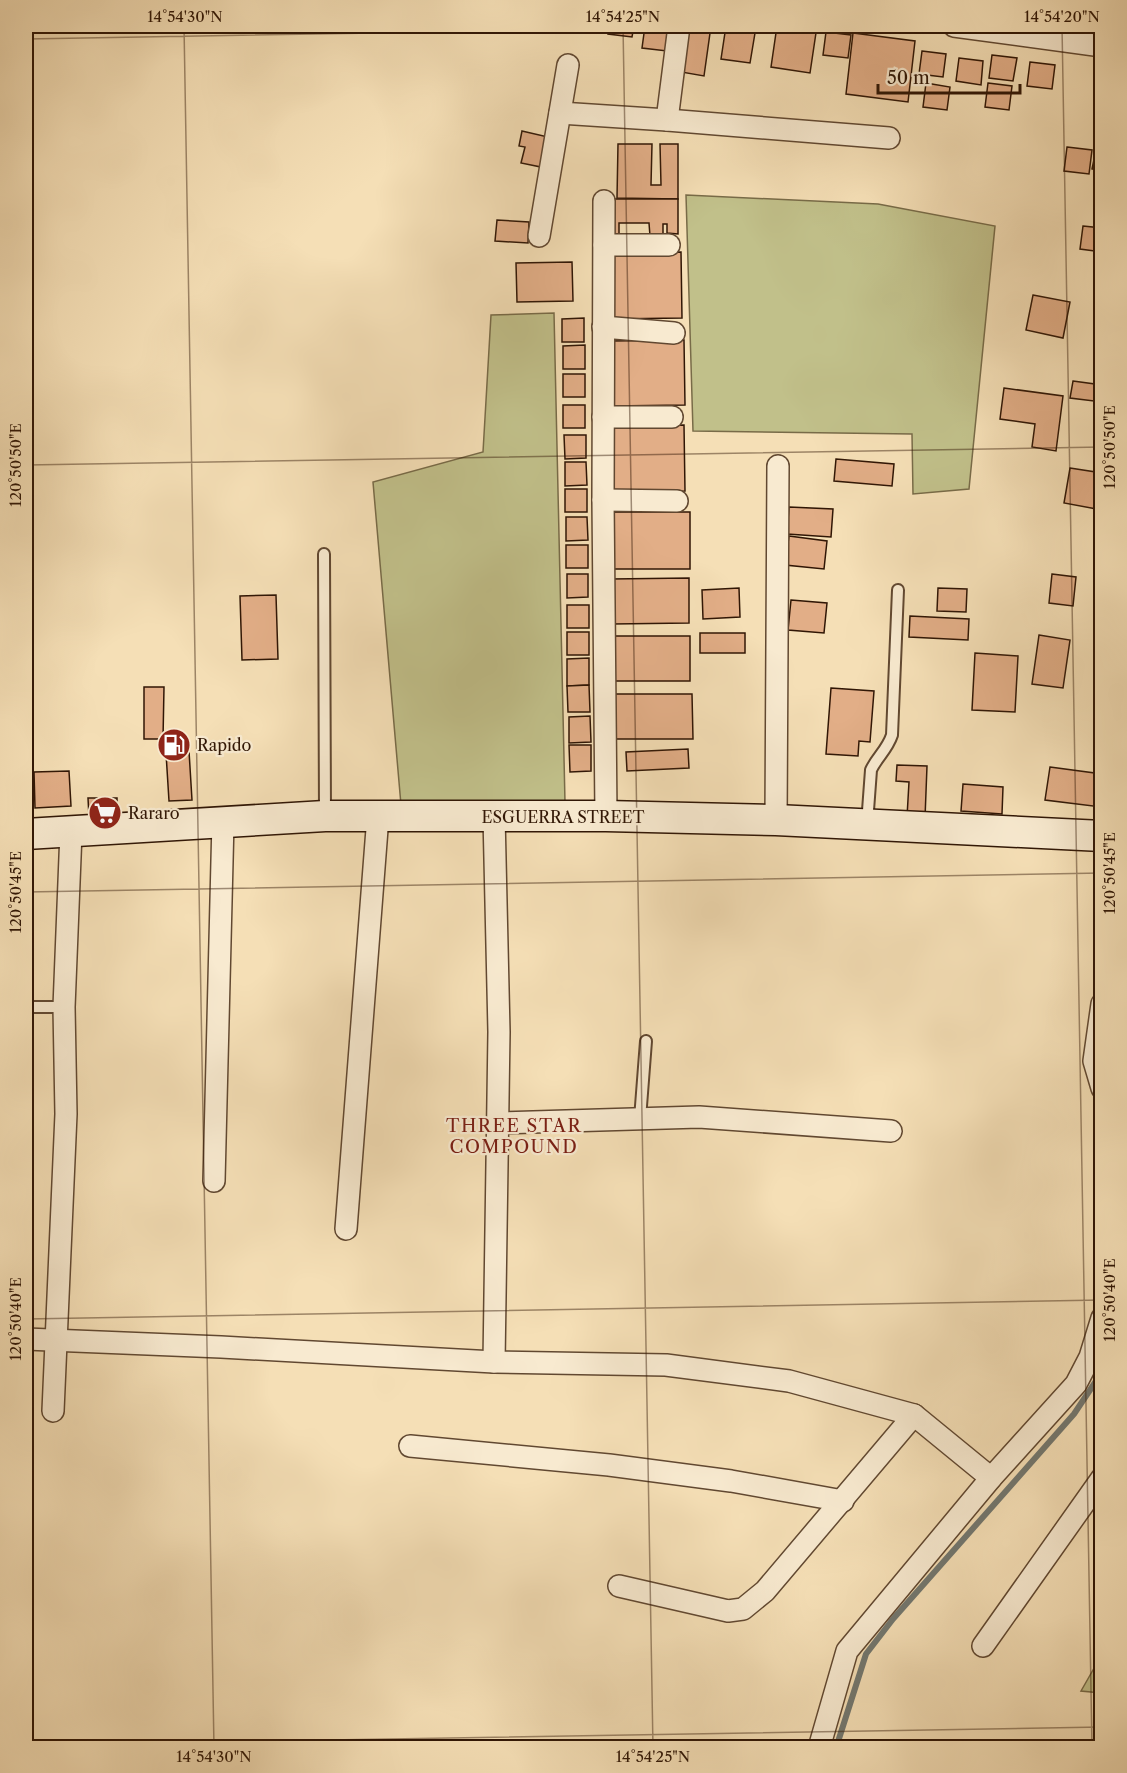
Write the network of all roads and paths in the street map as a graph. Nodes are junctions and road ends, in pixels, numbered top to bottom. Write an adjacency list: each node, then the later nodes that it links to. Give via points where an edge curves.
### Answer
1 (679, 26): 6 (street)
2 (954, 26): 3 (street)
3 (1101, 46)
4 (568, 65): 5 (street)
5 (560, 113): 6 (street); 9 (street)
6 (667, 120): 7 (street)
7 (889, 138)
8 (604, 201): 10 (street)
9 (539, 236)
10 (604, 245): 11 (street); 12 (street)
11 (669, 245)
12 (603, 327): 13 (street); 14 (street)
13 (674, 333)
14 (603, 417): 15 (street); 17 (street)
15 (672, 417)
16 (778, 466): 25 (street)
17 (603, 500): 18 (street); 24 (street)
18 (677, 501)
19 (324, 554): 21 (lane)
20 (898, 590): 27 (lane, via 892,735 871,770)
21 (325, 816): 22 (main road, ESGUERRA STREET); 26 (main road, ESGUERRA STREET)
22 (378, 816): 23 (main road, ESGUERRA STREET); 40 (street)
23 (494, 816): 24 (main road, ESGUERRA STREET); 37 (street)
24 (606, 816): 25 (main road, ESGUERRA STREET)
25 (776, 820): 27 (main road, ESGUERRA STREET)
26 (223, 821): 28 (main road, ESGUERRA STREET); 39 (street)
27 (867, 824): 30 (main road, ESGUERRA STREET)
28 (71, 832): 29 (main road, ESGUERRA STREET); 33 (street)
29 (26, 834)
30 (1101, 836)
31 (1101, 1004): 35 (street, via 1094,1061)
32 (26, 1007): 33 (lane)
33 (64, 1007): 43 (street, via 66,1114)
34 (646, 1041): 36 (lane)
35 (1101, 1088)
36 (640, 1119): 37 (street); 38 (street, via 699,1117)
37 (498, 1123): 44 (street)
38 (891, 1131)
39 (214, 1181)
40 (346, 1229)
41 (1101, 1318): 48 (street, via 1090,1357 1076,1384)
42 (26, 1339): 43 (street)
43 (56, 1340): 44 (street); 45 (street)
44 (494, 1362): 46 (street, via 677,1367 789,1381)
45 (53, 1411)
46 (914, 1415): 48 (street); 50 (street)
47 (410, 1446): 50 (street, via 609,1465)
48 (991, 1478): 53 (street, via 847,1651)
49 (1101, 1478): 52 (street)
50 (843, 1501): 51 (street, via 765,1591 743,1609 728,1611)
51 (619, 1586)
52 (983, 1646)
53 (819, 1748)

